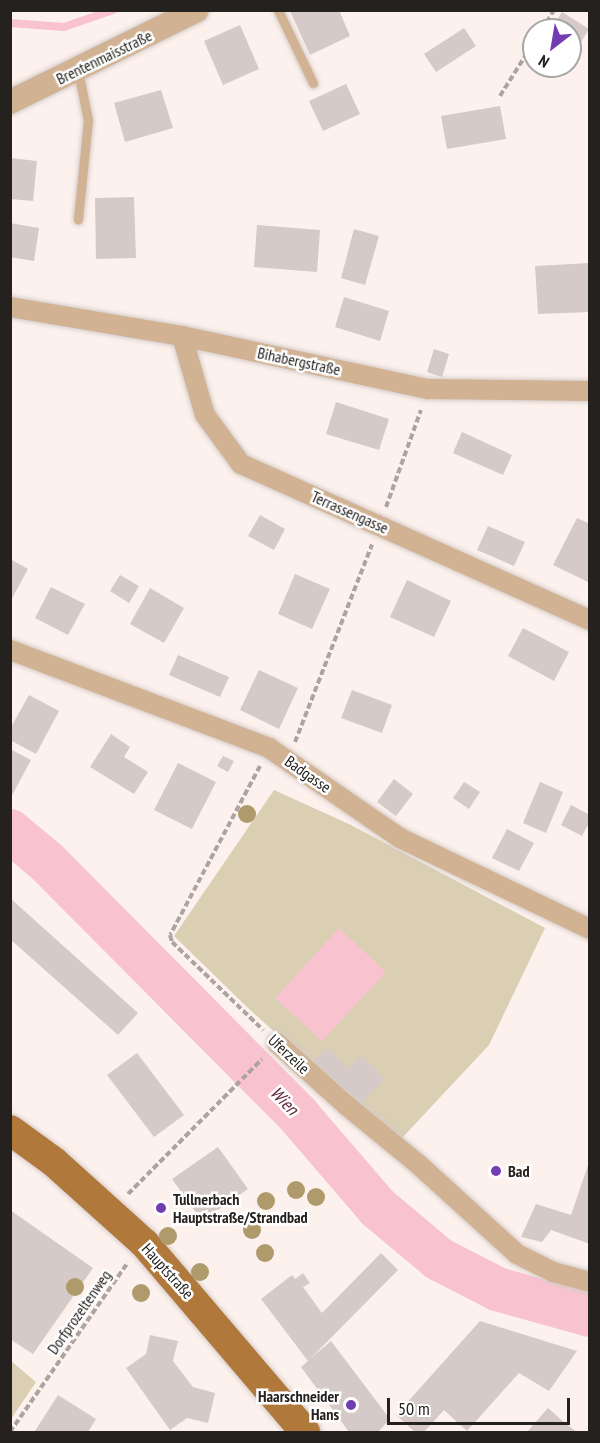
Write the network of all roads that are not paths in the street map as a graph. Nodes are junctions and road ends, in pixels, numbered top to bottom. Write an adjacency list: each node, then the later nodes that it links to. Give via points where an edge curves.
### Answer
1 (197, 10): 3 (street, Brentenmaisstraße)
2 (278, 10): 4 (lane)
3 (78, 71): 5 (street, Brentenmaisstraße); 6 (lane, via 88,120)
4 (313, 83)
5 (10, 102)
6 (78, 219)
7 (10, 307): 8 (street, Bihabergstraße)
8 (182, 336): 9 (street, Bihabergstraße, via 428,389); 10 (street, Terrassengasse, via 205,416 241,464)
9 (590, 391)
10 (590, 620)
11 (10, 650): 12 (street, Badgasse, via 269,748 400,838)
12 (590, 929)
13 (277, 1043): 15 (street, Uferzeile, via 517,1254 553,1272)
14 (10, 1130): 16 (main road, Hauptstraße, via 54,1162 145,1244)
15 (590, 1282)
16 (304, 1432)

